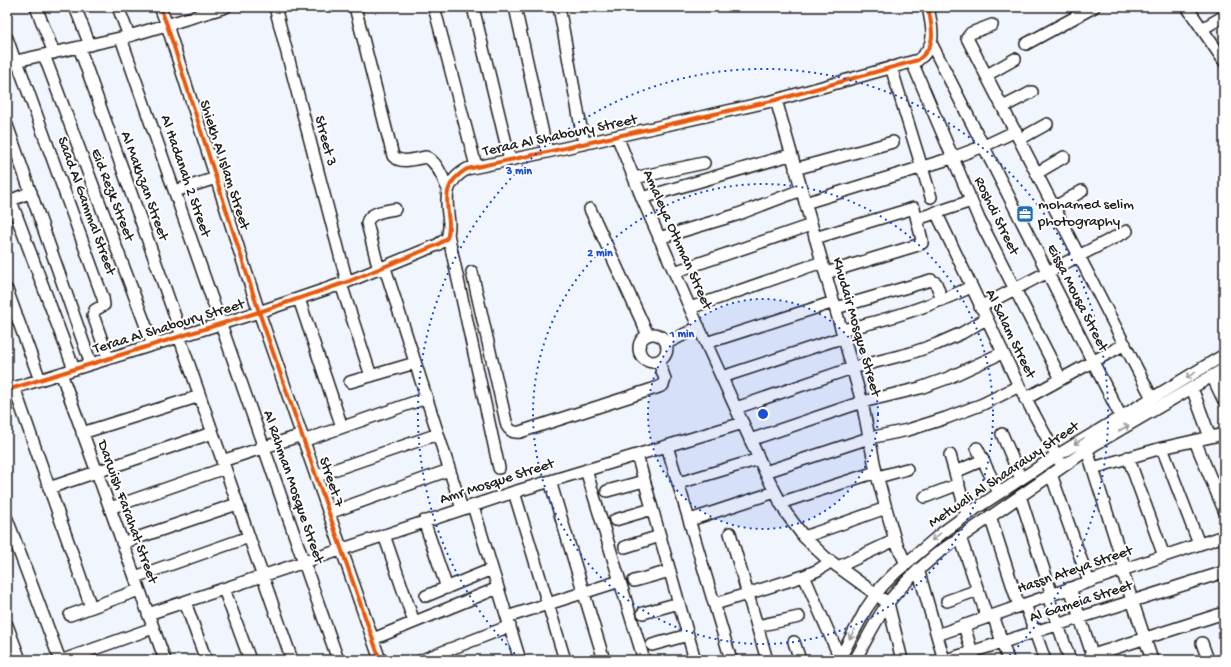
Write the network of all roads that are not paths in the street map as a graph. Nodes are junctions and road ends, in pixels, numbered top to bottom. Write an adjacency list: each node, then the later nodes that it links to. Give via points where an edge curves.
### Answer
1 (36, 7): 25 (street, Eid Rezk Street)
2 (75, 7): 24 (street, Al Makhzan Street)
3 (118, 7): 20 (street)
4 (160, 7): 17 (street, Shiekh Al Islam Street)
5 (226, 7): 15 (street)
6 (274, 7): 80 (street, Street 3)
7 (355, 7): 54 (street, via 393,156 401,161 429,158)
8 (434, 7): 48 (street)
9 (473, 7): 46 (street)
10 (515, 7): 42 (street)
11 (559, 7): 40 (street)
12 (928, 7): 22 (street, via 932,26)
13 (1094, 7): 23 (street)
14 (1187, 7): 19 (street)
15 (198, 11): 17 (street)
16 (1224, 16): 19 (street)
17 (167, 25): 20 (street); 52 (street, Shiekh Al Islam Street)
18 (992, 25): 31 (street, via 971,33 967,38)
19 (1202, 29): 27 (street)
20 (126, 37): 24 (street); 56 (street, Al Hadanah 2 Street)
21 (7, 38): 28 (street)
22 (931, 43): 29 (street, Teraa Al Shaboury Street, via 925,55); 41 (street, Eissa Mousa Street)
23 (1026, 44)
24 (84, 46): 25 (street); 95 (street, Al Makhzan Street)
25 (49, 54): 28 (street); 99 (street, Eid Rezk Street)
26 (1015, 59): 31 (street)
27 (1224, 61)
28 (13, 62): 102 (street, Saad Al Gammal Street, via 103,298 104,305 95,310 93,315)
29 (912, 62): 30 (street, Teraa Al Shaboury Street); 45 (street, Roshdi Street)
30 (891, 67): 33 (street, Teraa Al Shaboury Street); 49 (street)
31 (987, 75): 34 (street)
32 (1032, 92): 34 (street)
33 (776, 100): 38 (street, Teraa Al Shaboury Street); 43 (street, Khudair Mosque Street)
34 (1003, 107): 37 (street)
35 (1048, 124): 37 (street)
36 (7, 125): 58 (street)
37 (1018, 135): 41 (street); 51 (street)
38 (617, 136): 40 (street, Teraa Al Shaboury Street); 53 (street, Amaleya Othman Street)
39 (892, 142): 50 (street)
40 (584, 144): 42 (street, Teraa Al Shaboury Street)
41 (984, 146): 45 (street); 79 (street, Eissa Mousa Street)
42 (547, 152): 46 (street, Teraa Al Shaboury Street)
43 (790, 155): 50 (street, Khudair Mosque Street); 60 (street)
44 (1064, 157): 51 (street)
45 (952, 158): 49 (street); 62 (street, Roshdi Street)
46 (510, 160): 48 (street, Teraa Al Shaboury Street)
47 (704, 163): 53 (street)
48 (476, 166): 54 (street, Teraa Al Shaboury Street, via 459,174)
49 (922, 168): 59 (street); 63 (street)
50 (795, 169): 55 (street, Khudair Mosque Street)
51 (1037, 173): 64 (street)
52 (216, 178): 56 (street); 89 (street, Shiekh Al Islam Street)
53 (634, 178): 60 (street, Amaleya Othman Street)
54 (448, 189): 71 (street)
55 (801, 190): 63 (street, Khudair Mosque Street); 72 (street, via 736,215)
56 (175, 191): 91 (street, Al Hadanah 2 Street)
57 (1082, 191): 64 (street)
58 (30, 192): 61 (street); 106 (street)
59 (931, 197)
60 (642, 198): 72 (street, Amaleya Othman Street)
61 (9, 201): 109 (street)
62 (971, 201): 67 (street); 82 (street, Roshdi Street)
63 (805, 203): 69 (street, Khudair Mosque Street)
64 (1054, 207): 74 (street)
65 (395, 209): 76 (street, via 372,215 367,221)
66 (590, 209): 94 (street)
67 (936, 212): 68 (street); 81 (street, Al Salam Street)
68 (916, 213): 73 (street); 75 (street, via 922,240 920,245)
69 (811, 225): 73 (street, Khudair Mosque Street); 78 (street)
70 (1127, 231): 74 (street)
71 (448, 234): 76 (street, Teraa Al Shaboury Street, via 437,245); 153 (street)
72 (659, 238): 78 (street, Amaleya Othman Street)
73 (815, 238): 75 (street, Khudair Mosque Street)
74 (1079, 255): 79 (street); 98 (street)
75 (824, 268): 86 (street, Khudair Mosque Street); 88 (street)
76 (382, 269): 80 (street, Teraa Al Shaboury Street); 105 (street)
77 (472, 272): 103 (street, via 507,426 514,432 659,387 665,379)
78 (674, 272): 88 (street, Amaleya Othman Street)
79 (1047, 272): 82 (street); 104 (street, Eissa Mousa Street)
80 (344, 283): 84 (street, Teraa Al Shaboury Street); 111 (street, Street 3)
81 (971, 286): 85 (street); 87 (street, Al Salam Street)
82 (1015, 289): 87 (street); 114 (street, Roshdi Street)
83 (7, 290): 115 (street)
84 (299, 299): 89 (street, Teraa Al Shaboury Street); 129 (street)
85 (942, 300): 86 (street, via 936,283 930,280); 93 (street)
86 (835, 305): 93 (street, Khudair Mosque Street); 97 (street)
87 (980, 307): 90 (street, Al Salam Street)
88 (690, 308): 92 (street, Amaleya Othman Street)
89 (259, 312): 91 (street, Teraa Al Shaboury Street); 136 (street, Street 7)
90 (986, 319): 100 (street, Al Salam Street); 107 (street, via 937,344)
91 (220, 324): 95 (street, Teraa Al Shaboury Street); 141 (street, Al Rahman Mosque Street)
92 (699, 327): 96 (street); 97 (street, Amaleya Othman Street)
93 (843, 333): 107 (street, Khudair Mosque Street); 113 (street)
94 (648, 335): 96 (street, via 657,334); 103 (street, via 639,345 640,353 645,360)
95 (181, 336): 99 (street, Teraa Al Shaboury Street); 120 (street, Al Makhzan Street)
96 (667, 343): 103 (street, via 667,352)
97 (706, 343): 113 (street, Amaleya Othman Street)
98 (1125, 344): 104 (street); 122 (street)
99 (152, 345): 102 (street, Teraa Al Shaboury Street)
100 (1002, 352): 117 (street, Al Salam Street); 125 (street, via 927,385)
101 (1224, 355): 122 (street, Metwali Al Shaarawy Street, one-way to 122)
102 (108, 358): 106 (street, Teraa Al Shaboury Street)
103 (658, 362)
104 (1092, 362): 114 (street); 127 (street, Eissa Mousa Street)
105 (415, 363): 111 (street); 121 (street)
106 (91, 364): 109 (street, Teraa Al Shaboury Street)
107 (852, 368): 125 (street, Khudair Mosque Street); 126 (street)
108 (1224, 368): 112 (street, Metwali Al Shaarawy Street)
109 (74, 369): 110 (street, Teraa Al Shaboury Street)
110 (61, 373): 115 (street, Teraa Al Shaboury Street); 130 (street, Darwish Farahat Street)
111 (371, 376): 116 (street)
112 (1212, 376): 119 (street, Metwali Al Shaarawy Street); 124 (street)
113 (722, 377): 126 (street, Amaleya Othman Street)
114 (1061, 379): 123 (street)
115 (40, 380): 118 (street, Teraa Al Shaboury Street)
116 (350, 382)
117 (1019, 386): 123 (street, Al Salam Street); 137 (street, via 983,404 946,418 908,430)
118 (10, 388): 169 (street)
119 (1192, 388): 135 (street); 144 (street, Metwali Al Shaarawy Street, one-way to 119)
120 (200, 396): 130 (street); 131 (street, Al Makhzan Street)
121 (426, 398): 129 (street); 132 (street)
122 (1152, 398): 127 (street, Metwali Al Shaarawy Street)
123 (1025, 399): 147 (street, Al Salam Street)
124 (1224, 401)
125 (862, 402): 137 (street, Khudair Mosque Street); 138 (street)
126 (736, 408): 128 (street, Amaleya Othman Street)
127 (1121, 416): 147 (street, Metwali Al Shaarawy Street, one-way to 147)
128 (743, 423): 138 (street, Amaleya Othman Street); 140 (street, Amr Mosque Street)
129 (342, 427): 136 (street)
130 (82, 433): 158 (street, Darwish Farahat Street)
131 (212, 433): 151 (street, Al Makhzan Street); 158 (street)
132 (438, 434): 156 (street); 163 (street)
133 (1002, 434): 164 (street)
134 (1224, 434): 135 (street)
135 (1210, 437): 139 (street)
136 (303, 438): 141 (street); 163 (street, Street 7)
137 (869, 438): 159 (street); 161 (street, Khudair Mosque Street)
138 (750, 440): 149 (street, Amaleya Othman Street)
139 (1195, 440): 143 (street); 183 (street)
140 (668, 446): 145 (street, Amr Mosque Street); 167 (street)
141 (263, 448): 151 (street); 204 (street, Al Rahman Mosque Street)
142 (977, 448): 150 (street)
143 (1162, 448): 148 (street); 200 (street)
144 (1087, 450): 152 (street, Metwali Al Shaarawy Street); 154 (street)
145 (636, 455): 157 (street, Amr Mosque Street); 165 (street)
146 (950, 455): 160 (street)
147 (1056, 456): 152 (street, Al Salam Street); 164 (street, Metwali Al Shaarawy Street)
148 (1128, 457): 154 (street); 203 (street)
149 (759, 459): 159 (street, Amaleya Othman Street); 167 (street)
150 (983, 460): 160 (street); 173 (street)
151 (223, 465): 177 (street, Al Makhzan Street); 179 (street)
152 (1062, 466): 162 (street, Metwali Al Shaarawy Street)
153 (499, 468)
154 (1093, 468): 209 (street)
155 (907, 469): 161 (street)
156 (449, 470): 181 (street); 184 (street)
157 (586, 470): 166 (street, Amr Mosque Street); 215 (street)
158 (96, 472): 169 (street); 179 (street, Darwish Farahat Street)
159 (765, 472): 172 (street, Amaleya Othman Street)
160 (955, 472): 168 (street)
161 (877, 474): 176 (street); 180 (street, Khudair Mosque Street)
162 (1051, 474): 174 (street, Metwali Al Shaarawy Street); 217 (street)
163 (316, 476): 184 (street, Street 7)
164 (1021, 479): 173 (street, Metwali Al Shaarawy Street)
165 (644, 480): 170 (street); 182 (street)
166 (550, 481): 171 (street, Amr Mosque Street); 224 (street)
167 (679, 483): 189 (street)
168 (959, 484): 175 (street); 185 (street)
169 (49, 488): 237 (street)
170 (607, 491)
171 (514, 492): 178 (street, Amr Mosque Street); 234 (street)
172 (775, 492): 176 (street, Amaleya Othman Street); 189 (street)
173 (999, 493): 185 (street, Metwali Al Shaarawy Street)
174 (1020, 496): 186 (street, Metwali Al Shaarawy Street); 227 (street)
175 (926, 497)
176 (780, 503): 195 (street, Amaleya Othman Street)
177 (237, 504): 197 (street, Al Makhzan Street); 199 (street)
178 (473, 506): 181 (street, Amr Mosque Street); 207 (street)
179 (110, 508): 199 (street, Darwish Farahat Street)
180 (886, 508): 195 (street); 198 (street, Khudair Mosque Street)
181 (462, 509): 190 (street, Amr Mosque Street)
182 (652, 510): 188 (street); 193 (street)
183 (1224, 510)
184 (329, 513): 202 (street, Street 7)
185 (967, 514): 206 (street, Metwali Al Shaarawy Street, one-way to 206)
186 (990, 516): 196 (street, Metwali Al Shaarawy Street); 236 (street)
187 (7, 519): 266 (street)
188 (615, 520)
189 (690, 520): 235 (street)
190 (424, 522): 192 (street, Amr Mosque Street); 218 (street)
191 (730, 533): 225 (street)
192 (384, 535): 202 (street, Amr Mosque Street); 245 (street)
193 (660, 536): 201 (street); 210 (street)
194 (1224, 536): 200 (street, Hassn Ateya Street)
195 (804, 537): 205 (street, Amaleya Othman Street)
196 (960, 537): 208 (street, Metwali Al Shaarawy Street); 223 (street)
197 (249, 538): 212 (street, Al Makhzan Street); 214 (street)
198 (895, 540): 205 (street); 206 (street, Khudair Mosque Street)
199 (122, 543): 214 (street, Darwish Farahat Street)
200 (1199, 544): 203 (street, Hassn Ateya Street)
201 (625, 547)
202 (342, 549): 204 (street, Amr Mosque Street); 256 (street, Street 7)
203 (1164, 556): 209 (street, Hassn Ateya Street)
204 (303, 562): 212 (street, Amr Mosque Street); 272 (street, Al Rahman Mosque Street)
205 (834, 564): 213 (street); 226 (street, Amaleya Othman Street)
206 (906, 564): 226 (street, Metwali Al Shaarawy Street)
207 (492, 569): 218 (street); 219 (street)
208 (918, 569): 233 (street, Metwali Al Shaarawy Street); 254 (street)
209 (1123, 569): 217 (street, Hassn Ateya Street); 230 (street)
210 (670, 570): 216 (street); 232 (street)
211 (1224, 572): 230 (street, Al Gameia Street)
212 (262, 576): 221 (street, Amr Mosque Street); 271 (street, Al Makhzan Street)
213 (804, 576): 225 (street); 264 (street)
214 (135, 577): 222 (street, Darwish Farahat Street)
215 (620, 581): 224 (street); 278 (street)
216 (634, 581)
217 (1089, 582): 220 (street, Hassn Ateya Street)
218 (447, 588): 228 (street)
219 (498, 588): 245 (street); 246 (street)
220 (1070, 588): 227 (street, Hassn Ateya Street); 244 (street)
221 (224, 589): 231 (street, Amr Mosque Street); 270 (street)
222 (139, 590): 237 (street); 240 (street, Darwish Farahat Street)
223 (978, 590): 229 (street); 242 (street)
224 (583, 592): 234 (street); 277 (street)
225 (748, 593): 235 (street); 250 (street)
226 (876, 594): 233 (street, Amaleya Othman Street); 264 (street, Metwali Al Shaarawy Street, one-way to 264)
227 (1050, 595): 236 (street, Hassn Ateya Street); 249 (street)
228 (426, 596)
229 (947, 600)
230 (1132, 601): 244 (street, Al Gameia Street); 255 (street)
231 (185, 602): 240 (street, Amr Mosque Street); 269 (street)
232 (679, 603): 238 (street); 253 (street)
233 (888, 603): 262 (street, Metwali Al Shaarawy Street); 283 (street)
234 (548, 604): 246 (street); 276 (street)
235 (715, 604): 280 (street)
236 (1022, 605): 242 (street, Hassn Ateya Street); 252 (street)
237 (91, 608): 241 (street)
238 (643, 613)
239 (1224, 613): 255 (street)
240 (148, 614): 251 (street, Darwish Farahat Street)
241 (70, 615)
242 (990, 616): 248 (street, Hassn Ateya Street); 258 (street)
243 (798, 617): 250 (street)
244 (1080, 618): 249 (street, Al Gameia Street); 263 (street)
245 (414, 622): 256 (street)
246 (508, 622): 274 (street); 275 (street)
247 (7, 625): 265 (street)
248 (964, 625): 254 (street, Hassn Ateya Street); 261 (street)
249 (1058, 625): 252 (street, Al Gameia Street); 287 (street)
250 (757, 626): 281 (street)
251 (153, 628): 267 (street); 268 (street, Darwish Farahat Street)
252 (1035, 632): 258 (street, Al Gameia Street); 286 (street)
253 (688, 634): 260 (street); 279 (street)
254 (937, 635): 284 (street)
255 (1145, 638): 263 (street); 288 (street)
256 (373, 639): 273 (street, Street 7)
257 (794, 642): 282 (street)
258 (1002, 642): 261 (street, Al Gameia Street); 285 (street)
259 (1202, 642): 289 (street)
260 (652, 645)
261 (973, 656): 284 (street, Al Gameia Street)
262 (858, 658)
263 (1094, 658)
264 (839, 659)
265 (20, 660)
266 (60, 660)
267 (63, 660)
268 (165, 660)
269 (206, 660)
270 (250, 660)
271 (292, 660)
272 (338, 660)
273 (380, 660)
274 (422, 660)
275 (520, 660)
276 (565, 660)
277 (604, 660)
278 (644, 660)
279 (695, 660)
280 (731, 660)
281 (767, 660)
282 (800, 660)
283 (902, 660)
284 (945, 660)
285 (1008, 660)
286 (1045, 660)
287 (1070, 660)
288 (1152, 660)
289 (1208, 660)

